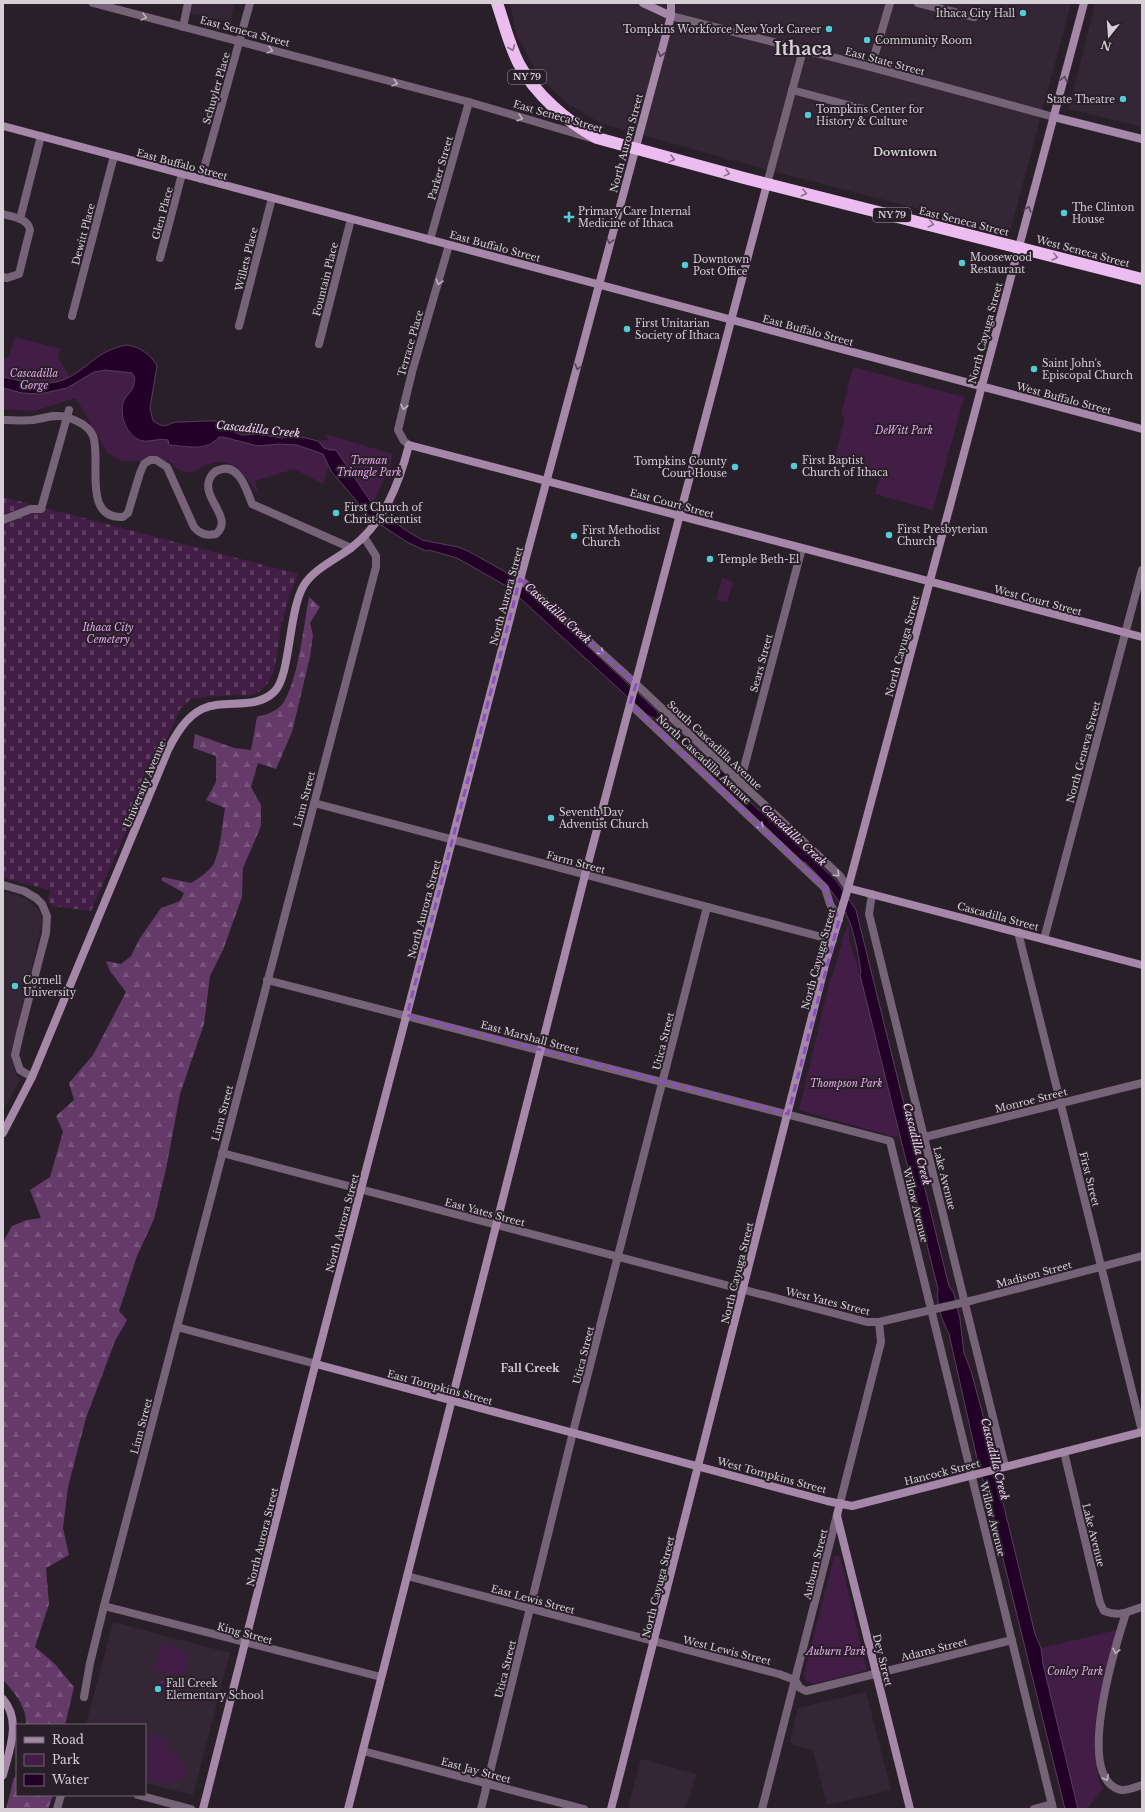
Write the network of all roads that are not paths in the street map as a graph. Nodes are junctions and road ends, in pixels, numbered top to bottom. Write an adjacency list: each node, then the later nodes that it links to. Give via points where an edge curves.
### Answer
1 (93, 3): 9 (street, East Seneca Street)
2 (188, 3): 13 (street)
3 (250, 3): 14 (street, Schuyler Place)
4 (643, 3): 11 (street, East State Street)
5 (671, 3): 11 (street, North Aurora Street)
6 (890, 3): 16 (street)
7 (918, 3): 12 (street)
8 (1084, 3): 20 (street, North Cayuga Street, one-way to 8)
9 (120, 6): 13 (street, East Seneca Street, one-way to 13)
10 (500, 6): 24 (highway, NY 79, one-way to 24, via 512,49 534,86 555,108 578,126)
11 (671, 16): 15 (street, East State Street); 25 (street, North Aurora Street, one-way to 25)
12 (974, 17)
13 (183, 27): 14 (street, East Seneca Street)
14 (239, 42): 18 (street, East Seneca Street, one-way to 18); 28 (street, Schuyler Place)
15 (803, 50): 16 (street, East State Street); 17 (street)
16 (871, 67): 20 (street, East State Street)
17 (792, 90): 19 (street); 29 (street)
18 (469, 102): 24 (street, East Seneca Street, one-way to 24, via 569,133); 34 (street, Parker Street)
19 (867, 110)
20 (1054, 117): 23 (street); 36 (street, North Cayuga Street, one-way to 20)
21 (3, 126): 22 (street, East Buffalo Street)
22 (41, 136): 26 (street, East Buffalo Street); 32 (street)
23 (1142, 139)
24 (608, 142): 25 (highway, East Seneca Street / NY 79)
25 (635, 149): 29 (highway, East Seneca Street / NY 79, one-way to 29); 40 (street, North Aurora Street, one-way to 40)
26 (114, 156): 27 (street, East Buffalo Street); 41 (street, Dewitt Place)
27 (182, 174): 28 (street, East Buffalo Street); 37 (street, Glen Place)
28 (201, 179): 30 (street, East Buffalo Street)
29 (766, 184): 36 (highway, East Seneca Street / NY 79, one-way to 36); 42 (street)
30 (272, 198): 33 (street, East Buffalo Street); 43 (street, Willets Place)
31 (3, 214): 32 (street)
32 (20, 219): 38 (street, via 26,221 30,230 19,274)
33 (351, 219): 34 (street, East Buffalo Street); 44 (street, Fountain Place)
34 (430, 240): 35 (street, East Buffalo Street)
35 (449, 244): 40 (street, East Buffalo Street); 49 (street, Terrace Place, one-way to 49, via 398,430)
36 (1018, 247): 39 (highway, West Seneca Street / NY 79, one-way to 39); 45 (street, North Cayuga Street)
37 (160, 258)
38 (3, 277)
39 (1142, 279)
40 (600, 285): 42 (street, East Buffalo Street); 50 (street, North Aurora Street, one-way to 50)
41 (72, 316)
42 (732, 320): 45 (street, East Buffalo Street); 51 (street)
43 (239, 326)
44 (319, 344)
45 (982, 386): 48 (street, West Buffalo Street); 58 (street, North Cayuga Street)
46 (68, 414): 47 (street, via 25,420); 52 (street, via 41,509 31,509); 54 (street, via 88,428 93,435 95,486 98,499 109,514 124,517 128,513 144,464 156,460 167,467 194,527 203,534 216,534 221,530 222,523 209,494 208,482 215,471 228,469 244,482 252,504)
47 (3, 420)
48 (1142, 428)
49 (409, 445): 50 (street, East Court Street); 53 (street, University Avenue, via 385,510)
50 (547, 481): 51 (street, East Court Street); 57 (street, North Aurora Street)
51 (680, 515): 55 (street, East Court Street); 61 (street)
52 (3, 520)
53 (364, 537): 54 (street, University Avenue); 64 (street, Linn Street, via 374,552 376,563)
54 (351, 548): 79 (street, University Avenue, via 313,575 303,586 292,621 283,675 276,690 264,700 202,709 187,720 177,733)
55 (802, 548): 58 (street, East Court Street); 63 (street, Sears Street)
56 (1142, 570): 59 (street, North Geneva Street)
57 (520, 579): 61 (street, one-way to 61); 65 (street, North Aurora Street)
58 (930, 581): 59 (street, West Court Street); 68 (street, North Cayuga Street)
59 (1125, 633): 60 (street, West Court Street); 73 (street, North Geneva Street)
60 (1142, 637)
61 (636, 684): 62 (street); 63 (street, South Cascadilla Avenue)
62 (630, 704): 66 (street); 71 (street, North Cascadilla Avenue, one-way to 71, via 825,888)
63 (740, 783): 68 (street, South Cascadilla Avenue, one-way to 68, via 840,876)
64 (314, 803): 65 (street, Farm Street); 76 (street, Linn Street)
65 (453, 840): 66 (street, Farm Street); 77 (street, North Aurora Street)
66 (586, 875): 70 (street, Farm Street); 78 (street)
67 (3, 885): 79 (street, via 24,891 36,898 47,916 46,933 15,1055 20,1070)
68 (848, 888): 69 (street, Cascadilla Street); 71 (street, North Cayuga Street)
69 (872, 894): 72 (street, Cascadilla Street); 85 (street, Lake Avenue, via 869,914)
70 (707, 907): 74 (street, Farm Street); 80 (street, Utica Street)
71 (839, 920): 74 (street, North Cayuga Street)
72 (1018, 932): 73 (street, Cascadilla Street); 82 (street, First Street)
73 (1044, 939): 75 (street, Cascadilla Street)
74 (833, 940): 83 (street, North Cayuga Street)
75 (1142, 965)
76 (268, 980): 77 (street, East Marshall Street); 87 (street, Linn Street)
77 (407, 1015): 78 (street, East Marshall Street); 88 (street, North Aurora Street)
78 (541, 1050): 80 (street, East Marshall Street); 89 (street)
79 (32, 1077): 84 (street, University Avenue)
80 (663, 1082): 83 (street, East Marshall Street); 91 (street, Utica Street)
81 (1142, 1084): 82 (street, Monroe Street)
82 (1060, 1103): 85 (street, Monroe Street); 92 (street, First Street)
83 (788, 1114): 86 (street, East Marshall Street); 93 (street, North Cayuga Street)
84 (3, 1133)
85 (925, 1137): 94 (street, Lake Avenue)
86 (890, 1141): 95 (street, Willow Avenue)
87 (222, 1153): 88 (street, East Yates Street); 97 (street, Linn Street)
88 (361, 1189): 89 (street, East Yates Street); 98 (street, North Aurora Street)
89 (496, 1225): 91 (street, East Yates Street); 99 (street)
90 (1142, 1256): 92 (street, Madison Street)
91 (618, 1257): 93 (street, East Yates Street); 100 (street, Utica Street)
92 (1101, 1266): 94 (street, Madison Street); 101 (street, First Street)
93 (744, 1290): 96 (street, West Yates Street, via 867,1322); 103 (street, North Cayuga Street)
94 (962, 1302): 95 (street, Madison Street); 104 (street, Lake Avenue)
95 (934, 1309): 96 (street, West Yates Street); 105 (street, Willow Avenue)
96 (879, 1322): 106 (street, Auburn Street, via 881,1342)
97 (177, 1327): 98 (street, East Tompkins Street); 109 (street, Linn Street)
98 (316, 1364): 99 (street, East Tompkins Street); 115 (street, North Aurora Street)
99 (451, 1400): 100 (street, East Tompkins Street); 108 (street)
100 (573, 1432): 103 (street, East Tompkins Street); 111 (street, Utica Street)
101 (1142, 1432): 102 (street, Hancock Street)
102 (1064, 1452): 104 (street, Hancock Street); 112 (street, Lake Avenue, via 1100,1603 1104,1611 1114,1615)
103 (699, 1465): 106 (street, West Tompkins Street); 114 (street, North Cayuga Street)
104 (1003, 1467): 105 (street, Hancock Street)
105 (975, 1474): 106 (street, Hancock Street, via 852,1506); 113 (street, Willow Avenue)
106 (840, 1503): 107 (street, Auburn Street)
107 (837, 1515): 116 (street, Dey Street); 118 (street, Auburn Street)
108 (407, 1576): 111 (street, East Lewis Street); 117 (street)
109 (104, 1606): 115 (street, King Street); 119 (street, Linn Street)
110 (1142, 1607): 112 (street)
111 (530, 1608): 114 (street, East Lewis Street); 123 (street, Utica Street)
112 (1126, 1613): 124 (street, one-way to 124, via 1103,1702 1098,1750 1101,1770 1109,1784 1123,1790)
113 (1012, 1640): 116 (street, Adams Street); 127 (street, Willow Avenue)
114 (654, 1641): 118 (street, West Lewis Street); 134 (street, North Cayuga Street)
115 (245, 1643): 117 (street, King Street); 130 (street, North Aurora Street)
116 (876, 1674): 118 (street, Adams Street, via 806,1691 800,1688); 136 (street, Dey Street)
117 (381, 1677): 121 (street)
118 (795, 1680): 135 (street, Auburn Street)
119 (84, 1697)
120 (3, 1699): 122 (street, via 13,1723 12,1740)
121 (363, 1750): 123 (street, East Jay Street); 131 (street)
122 (3, 1775)
123 (487, 1784): 132 (street, Utica Street); 133 (street, East Jay Street)
124 (1142, 1785)
125 (61, 1796): 128 (street)
126 (142, 1796): 129 (street)
127 (1052, 1807): 137 (street)
128 (57, 1809)
129 (192, 1809)
130 (203, 1809)
131 (348, 1809)
132 (480, 1809)
133 (584, 1809)
134 (611, 1809)
135 (762, 1809)
136 (910, 1809)
137 (1034, 1809)

